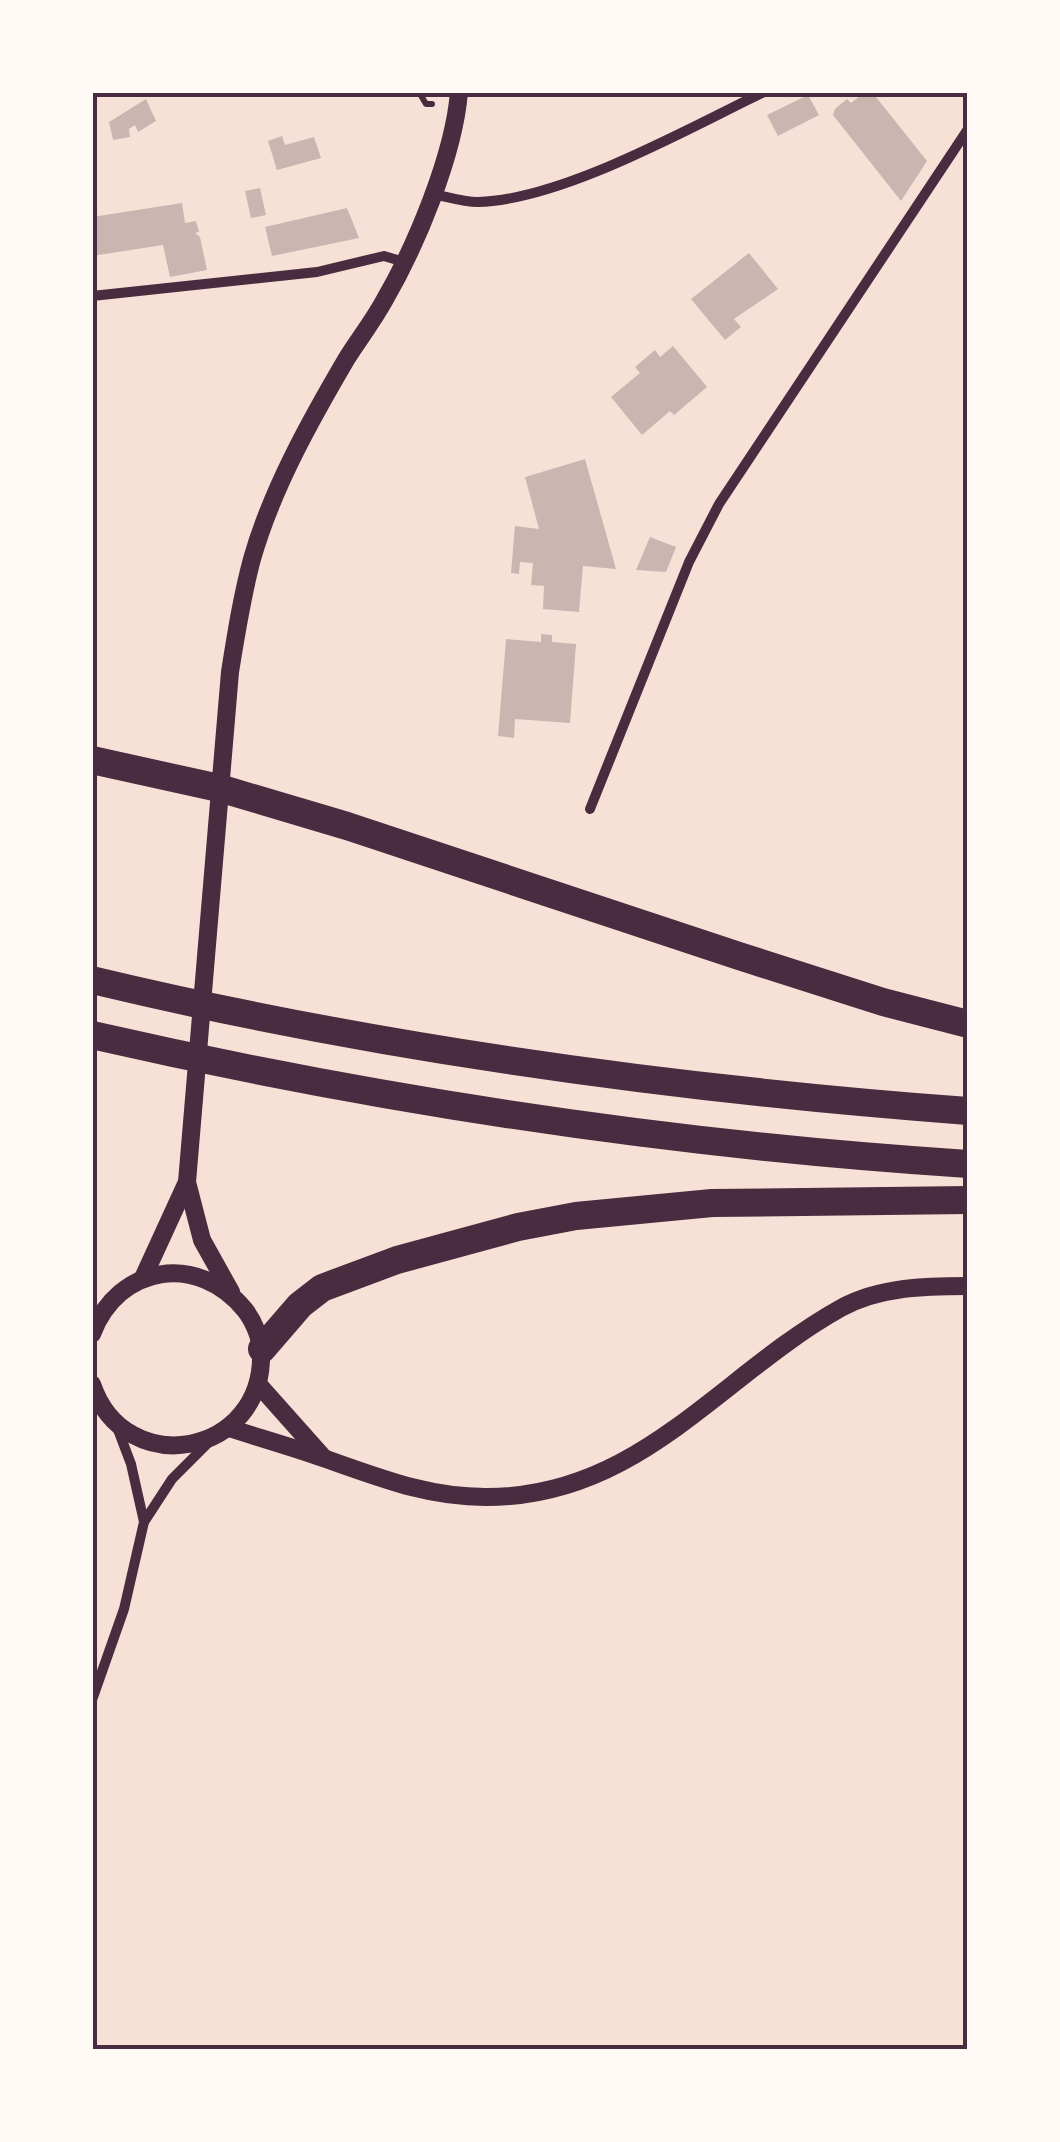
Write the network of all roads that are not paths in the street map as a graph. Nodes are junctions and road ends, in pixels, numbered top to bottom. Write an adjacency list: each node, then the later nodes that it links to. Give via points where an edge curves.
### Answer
1 (459, 92): 4 (street)
2 (764, 92): 4 (street, via 625,158 527,195 479,202)
3 (968, 129): 9 (street, via 719,504 689,562)
4 (432, 194): 5 (street)
5 (404, 262): 6 (street, via 384,256 317,272); 8 (street, via 266,517 240,610)
6 (92, 296)
7 (92, 760): 8 (highway)
8 (218, 788): 11 (highway); 15 (street)
9 (590, 809)
10 (92, 980): 13 (highway, via 288,1022 562,1068)
11 (968, 1024)
12 (92, 1035): 14 (highway, via 552,1122)
13 (968, 1111)
14 (968, 1164)
15 (187, 1182): 17 (street); 19 (street, via 202,1240)
16 (968, 1200): 21 (highway, via 693,1204 518,1227 322,1288)
17 (144, 1278): 19 (street, via 174,1272); 20 (street, via 118,1293)
18 (968, 1286): 26 (street, via 884,1292 843,1306 647,1449 598,1476 533,1494 434,1494)
19 (231, 1293): 21 (street, via 252,1318)
20 (92, 1334)
21 (262, 1349): 23 (street)
22 (92, 1384): 24 (street)
23 (258, 1384): 25 (street, via 247,1409); 26 (street)
24 (115, 1422): 25 (street, via 162,1445 188,1445); 27 (street)
25 (221, 1433): 26 (street); 27 (street, via 172,1479)
26 (323, 1458)
27 (144, 1522): 28 (street, via 124,1609)
28 (92, 1700)

